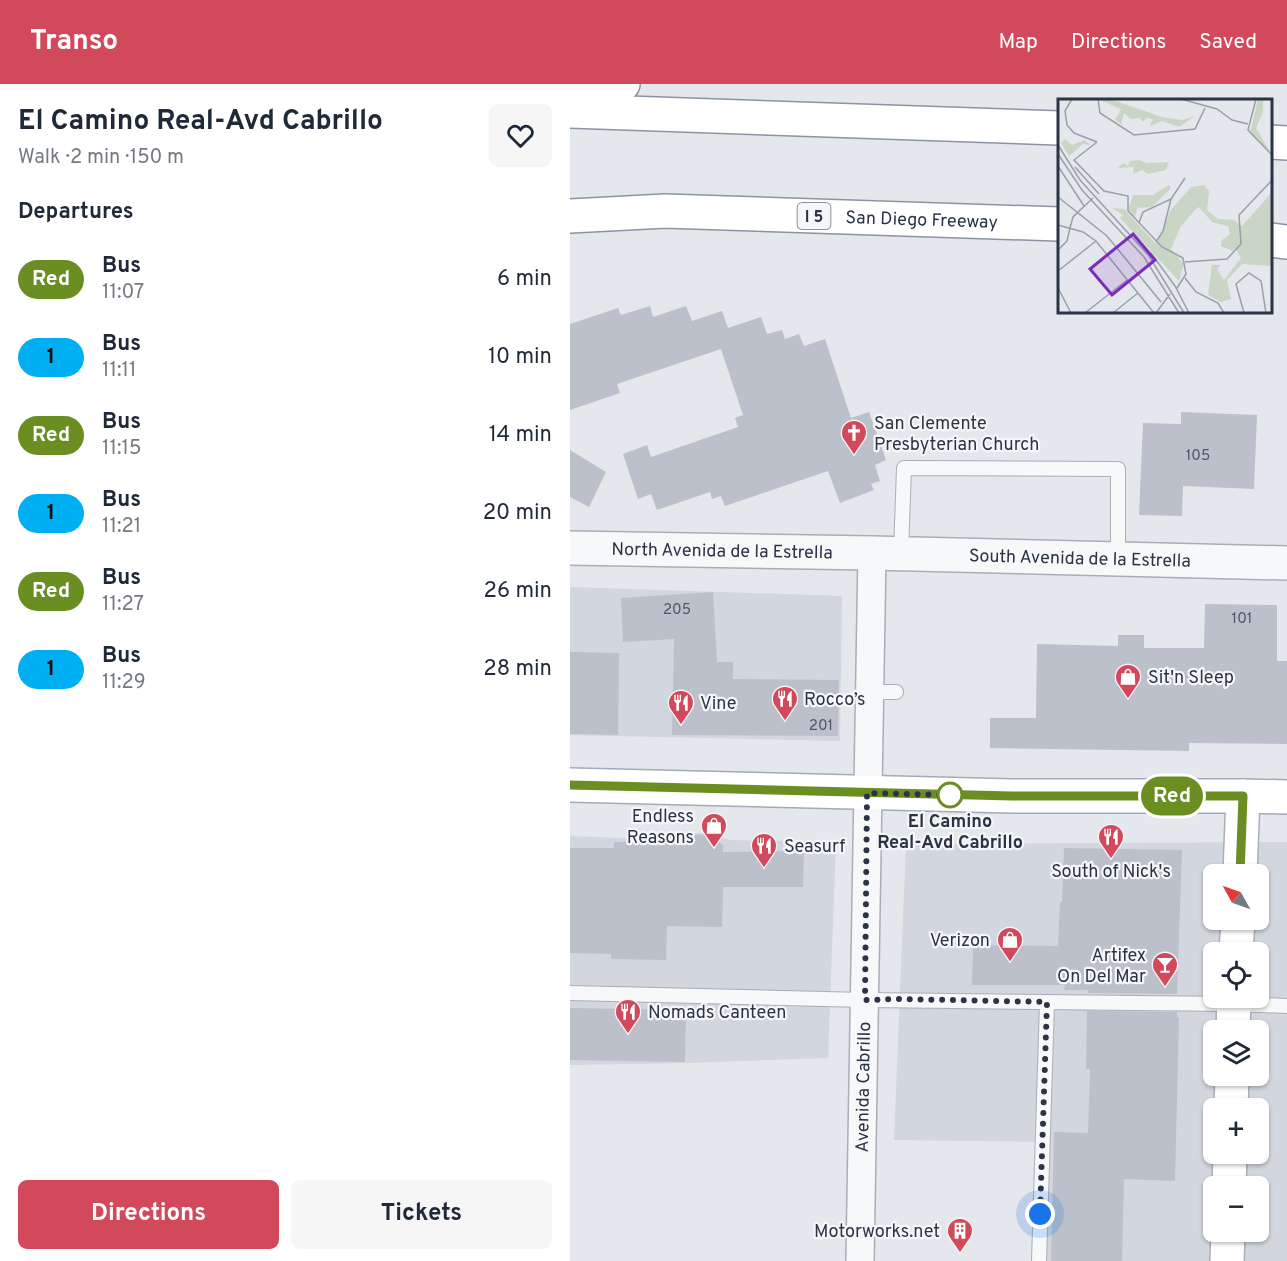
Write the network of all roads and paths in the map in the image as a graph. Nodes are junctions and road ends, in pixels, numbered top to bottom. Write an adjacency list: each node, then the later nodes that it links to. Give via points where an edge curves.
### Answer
1 (623, 84): 2 (main road)
2 (570, 93)
3 (570, 111): 4 (main road)
4 (1058, 128)
5 (1272, 142): 6 (main road)
6 (1287, 143)
7 (570, 216): 8 (main road, San Diego Freeway / I 5, via 665,211)
8 (1058, 224)
9 (1272, 240): 10 (main road)
10 (1287, 242)
11 (570, 548): 12 (street, North Avenida de la Estrella)
12 (887, 553): 13 (street, South Avenida de la Estrella); 13 (lane, via 904,468 1118,468); 16 (street, Avenida Cabrillo, via 883,692)
13 (1118, 559): 14 (street, South Avenida de la Estrella)
14 (1287, 563)
15 (570, 785): 16 (main road)
16 (867, 793): 17 (main road); 21 (street, Avenida Cabrillo)
17 (1243, 796): 18 (main road); 19 (main road)
18 (1287, 797)
19 (1240, 864)
20 (570, 993): 21 (lane)
21 (865, 1000): 22 (lane); 26 (street, Avenida Cabrillo)
22 (1047, 1002): 24 (lane); 27 (lane)
23 (1287, 1006): 24 (lane)
24 (1234, 1011)
25 (1228, 1242): 28 (main road)
26 (860, 1261)
27 (1039, 1261)
28 (1227, 1261)

